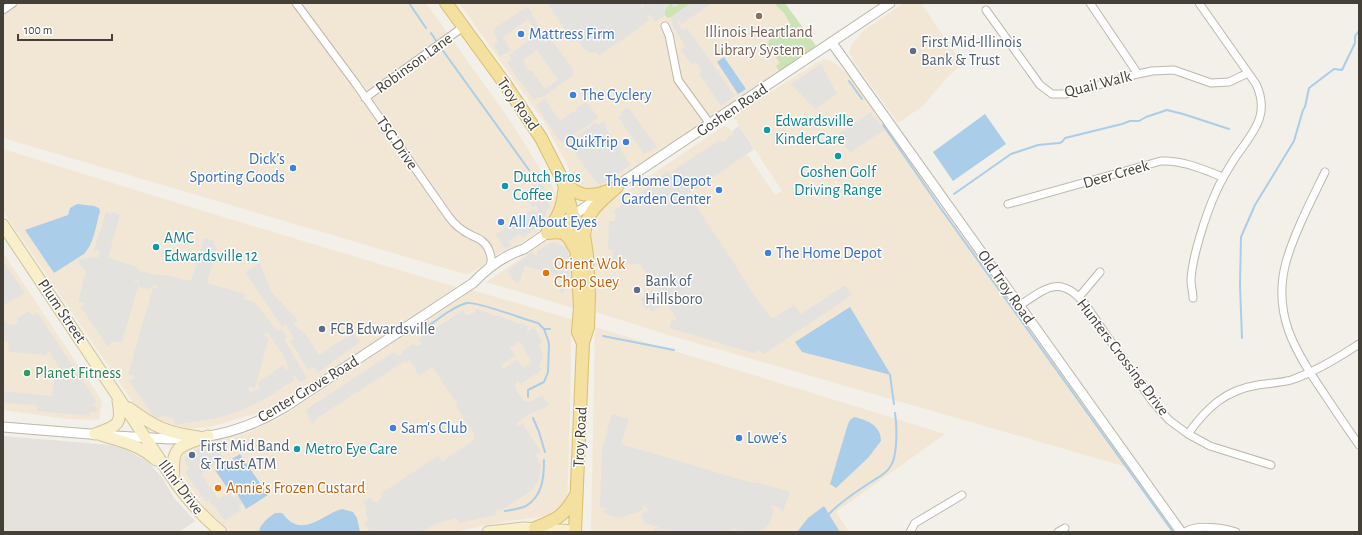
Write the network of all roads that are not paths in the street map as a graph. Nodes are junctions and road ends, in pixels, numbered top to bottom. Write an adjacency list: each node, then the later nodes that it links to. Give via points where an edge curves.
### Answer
1 (13, 3): 7 (street)
2 (296, 3): 14 (street, TSG Drive)
3 (446, 3): 10 (main road, Troy Road)
4 (890, 3): 11 (street, Goshen Road)
5 (1090, 3): 13 (street)
6 (1199, 3): 12 (street)
7 (3, 10)
8 (986, 10): 13 (street, Quail Walk, via 1040,85 1052,94 1073,93)
9 (665, 26): 15 (street, via 678,80)
10 (463, 27): 14 (street, Robinson Lane); 18 (main road, Troy Road, via 541,138)
11 (832, 43): 15 (street, Goshen Road); 32 (street, Old Troy Road)
12 (1248, 73): 13 (street, Quail Walk, via 1229,82 1220,83 1206,82 1174,70); 17 (street, via 1259,92 1261,116 1253,134)
13 (1138, 74)
14 (365, 98): 28 (street, TSG Drive, via 455,225 485,244 492,260)
15 (710, 124): 19 (street, Goshen Road)
16 (1325, 172): 35 (street, via 1286,262 1282,289 1287,329)
17 (1223, 177): 20 (street, Deer Creek, via 1169,160 1161,161); 31 (street, via 1199,240 1191,280)
18 (563, 182): 19 (main road, via 586,196); 21 (main road, Troy Road); 23 (main road, via 561,210)
19 (615, 188): 21 (street, Goshen Road); 24 (main road, via 590,213)
20 (1008, 204)
21 (573, 215): 23 (street, Center Grove Road); 24 (main road, Troy Road); 26 (main road, Troy Road)
22 (3, 225): 36 (main road, Plum Street)
23 (547, 233): 25 (street, Center Grove Road); 26 (main road, via 566,234)
24 (584, 235): 33 (main road, Troy Road, via 589,295 588,327)
25 (524, 249): 28 (street, Center Grove Road, via 513,253); 29 (street, Center Grove Road, via 499,270 480,281)
26 (576, 250): 33 (main road, Troy Road, via 580,308 578,332)
27 (1100, 272): 30 (street)
28 (481, 275): 29 (street, Center Grove Road)
29 (473, 282): 40 (street, Center Grove Road, via 275,413 239,428)
30 (1079, 296): 32 (street, Hunters Crossing Drive, via 1066,287 1052,287); 38 (street, Hunters Crossing Drive, via 1152,401)
31 (1193, 298)
32 (1019, 306): 54 (street, Old Troy Road)
33 (583, 343): 45 (main road, Troy Road)
34 (1359, 344): 35 (street)
35 (1309, 372): 38 (street, via 1292,380 1248,387 1225,396 1206,411); 42 (street)
36 (119, 399): 39 (main road, via 119,421); 40 (main road, via 156,427 175,434); 41 (main road, Plum Street)
37 (3, 427): 39 (street, Center Grove Road)
38 (1188, 434): 43 (street, Hunters Crossing Drive, via 1218,449)
39 (97, 435): 41 (street, Center Grove Road); 44 (main road, via 146,451 164,467)
40 (203, 437): 41 (street, Center Grove Road); 44 (main road, via 184,444 176,453 173,463)
41 (146, 438): 44 (main road, Illini Drive)
42 (1359, 445)
43 (1271, 465)
44 (174, 482): 50 (main road, Illini Drive, via 195,509)
45 (577, 494): 48 (main road, via 565,512); 49 (main road, Troy Road)
46 (962, 495): 52 (street, via 915,523)
47 (1065, 528): 53 (street)
48 (539, 530): 49 (main road); 51 (main road, via 505,529)
49 (575, 531)
50 (221, 532)
51 (488, 532)
52 (910, 532)
53 (1058, 532)
54 (1180, 532)
55 (1185, 532): 56 (street, via 1199,528 1219,528)
56 (1236, 532)

